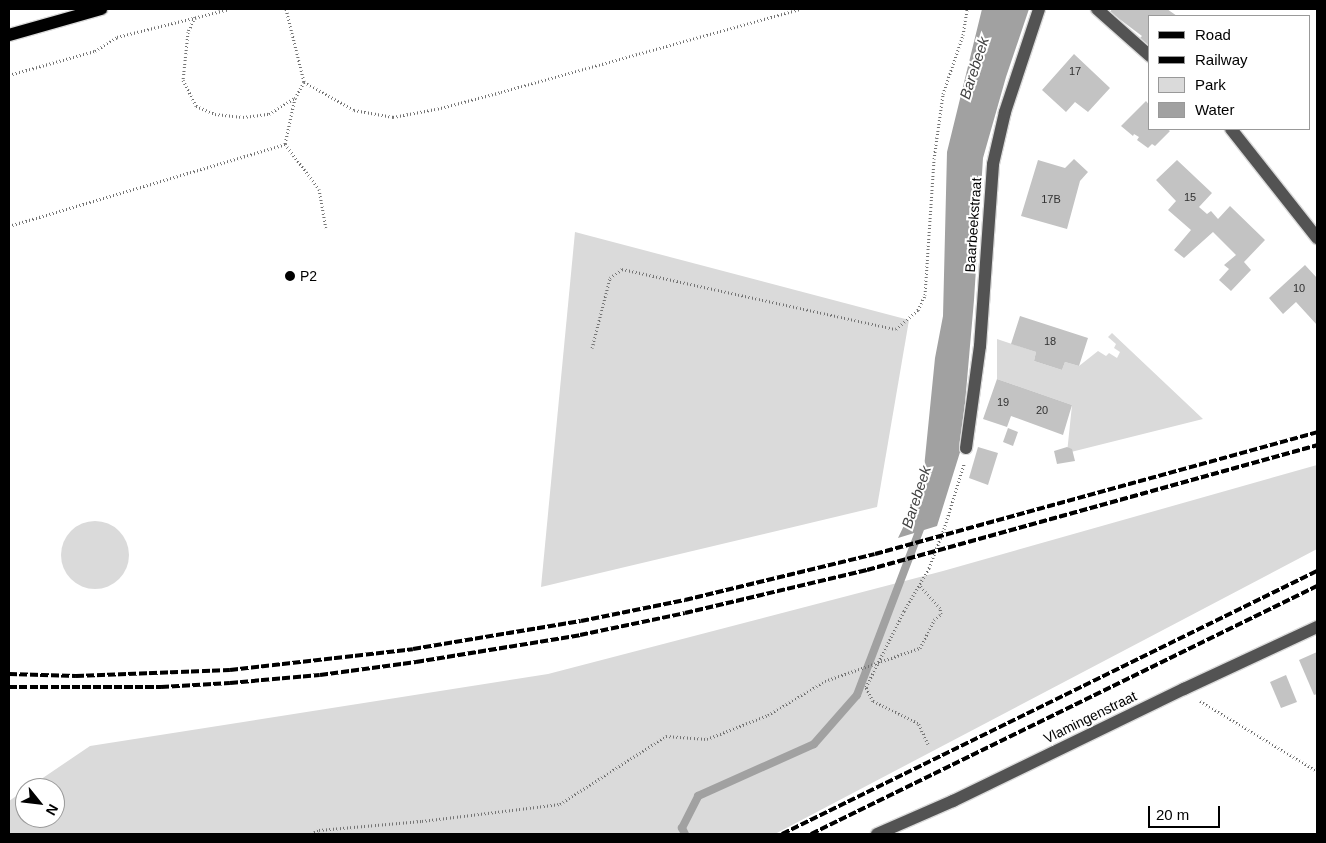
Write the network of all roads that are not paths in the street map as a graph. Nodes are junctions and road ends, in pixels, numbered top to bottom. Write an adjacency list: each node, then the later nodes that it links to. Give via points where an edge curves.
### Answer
1 (101, 9): 4 (main road)
2 (1039, 9): 8 (street, Baarbeekstraat, via 1005,112 993,164 980,346)
3 (1097, 9): 5 (street)
4 (9, 35)
5 (1148, 54)
6 (1232, 130): 7 (street)
7 (1317, 238)
8 (966, 448)
9 (1317, 627): 10 (street, Vlamingenstraat)
10 (877, 834)

